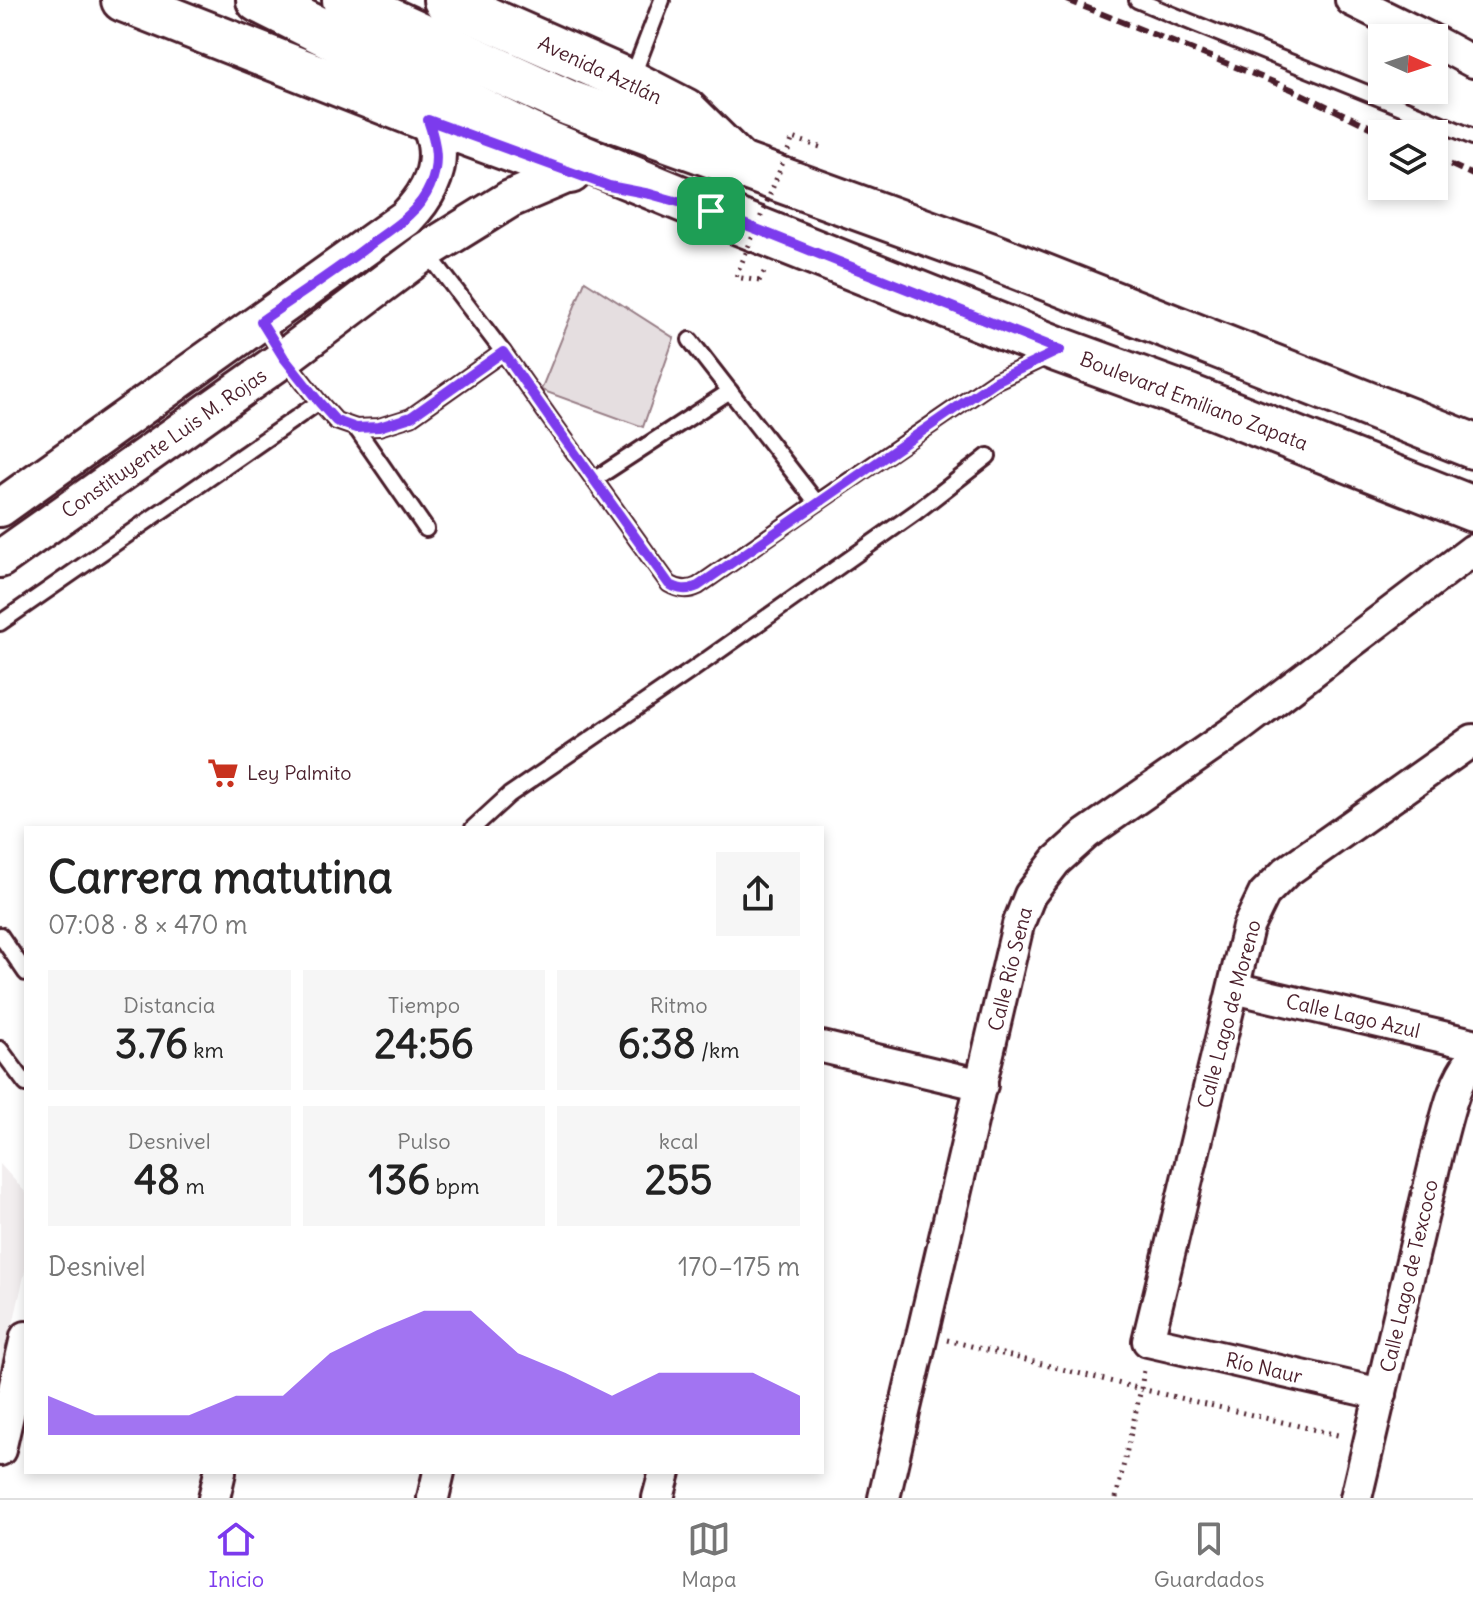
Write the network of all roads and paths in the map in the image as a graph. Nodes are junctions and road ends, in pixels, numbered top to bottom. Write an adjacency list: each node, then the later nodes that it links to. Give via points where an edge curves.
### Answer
1 (123, 0): 12 (main road)
2 (259, 0): 17 (main road, Boulevard Emiliano Zapata, via 544,142)
3 (345, 0): 15 (main road, via 569,103)
4 (445, 0): 11 (main road, Avenida Aztlán)
5 (662, 0): 11 (lane)
6 (1137, 0): 13 (lane)
7 (1351, 0): 8 (street)
8 (1400, 24)
9 (1448, 49): 10 (street)
10 (1473, 62)
11 (631, 82): 15 (main road, Avenida Aztlán, via 685,110)
12 (428, 120): 16 (main road); 20 (street, Constituyente Luis M. Rojas, via 437,145 436,162 421,203)
13 (1473, 137)
14 (820, 147): 19 (path, bridge, via 793,138 736,277)
15 (740, 164): 28 (main road, via 989,255)
16 (571, 173): 17 (main road); 18 (street, Constituyente Luis M. Rojas, via 510,199)
17 (711, 211): 22 (main road, Boulevard Emiliano Zapata)
18 (426, 251): 23 (lane); 24 (street, Constituyente Luis M. Rojas)
19 (759, 281)
20 (261, 321): 24 (lane); 32 (street, Constituyente Luis M. Rojas)
21 (690, 340): 25 (lane)
22 (1060, 350): 31 (lane, via 995,381); 33 (main road, Boulevard Emiliano Zapata)
23 (503, 352): 27 (lane, via 411,417); 30 (lane)
24 (284, 358): 26 (lane); 36 (street, Constituyente Luis M. Rojas)
25 (730, 391): 30 (lane); 31 (lane)
26 (319, 402): 27 (lane, via 336,421); 37 (lane)
27 (356, 428): 34 (lane)
28 (1473, 446)
29 (988, 456): 39 (lane, via 864,549 509,795)
30 (595, 479): 31 (lane, via 669,584 681,589 698,586)
31 (817, 503)
32 (0, 508)
33 (1473, 509)
34 (426, 529)
35 (1473, 550): 48 (street, Calle Río Sena, via 1056,861 1030,895 1018,925)
36 (0, 559)
37 (0, 623)
38 (1473, 740): 42 (street, Calle Lago de Moreno, via 1286,872 1264,894 1248,927)
39 (475, 826)
40 (0, 935): 41 (lane)
41 (24, 970)
42 (1234, 988): 43 (street, Calle Lago Azul); 50 (street, Calle Lago de Moreno)
43 (1473, 1044)
44 (824, 1047): 48 (street)
45 (0, 1049): 47 (lane)
46 (1473, 1058): 54 (street, Calle Lago de Texcoco, via 1443,1131)
47 (24, 1081)
48 (982, 1085): 49 (street, Calle Río Sena)
49 (923, 1334): 52 (path); 63 (street, Calle Río Sena)
50 (1148, 1341): 52 (path); 54 (street, Río Naur)
51 (24, 1355): 53 (street)
52 (1141, 1389): 55 (path); 64 (path)
53 (20, 1391): 56 (street)
54 (1381, 1394): 55 (street, Calle Lago de Texcoco)
55 (1369, 1442): 65 (street, Calle Lago de Texcoco)
56 (0, 1450)
57 (220, 1474): 60 (street)
58 (439, 1474): 61 (street)
59 (664, 1474): 62 (street)
60 (214, 1498)
61 (433, 1498)
62 (658, 1498)
63 (884, 1498)
64 (1116, 1498)
65 (1356, 1498)

